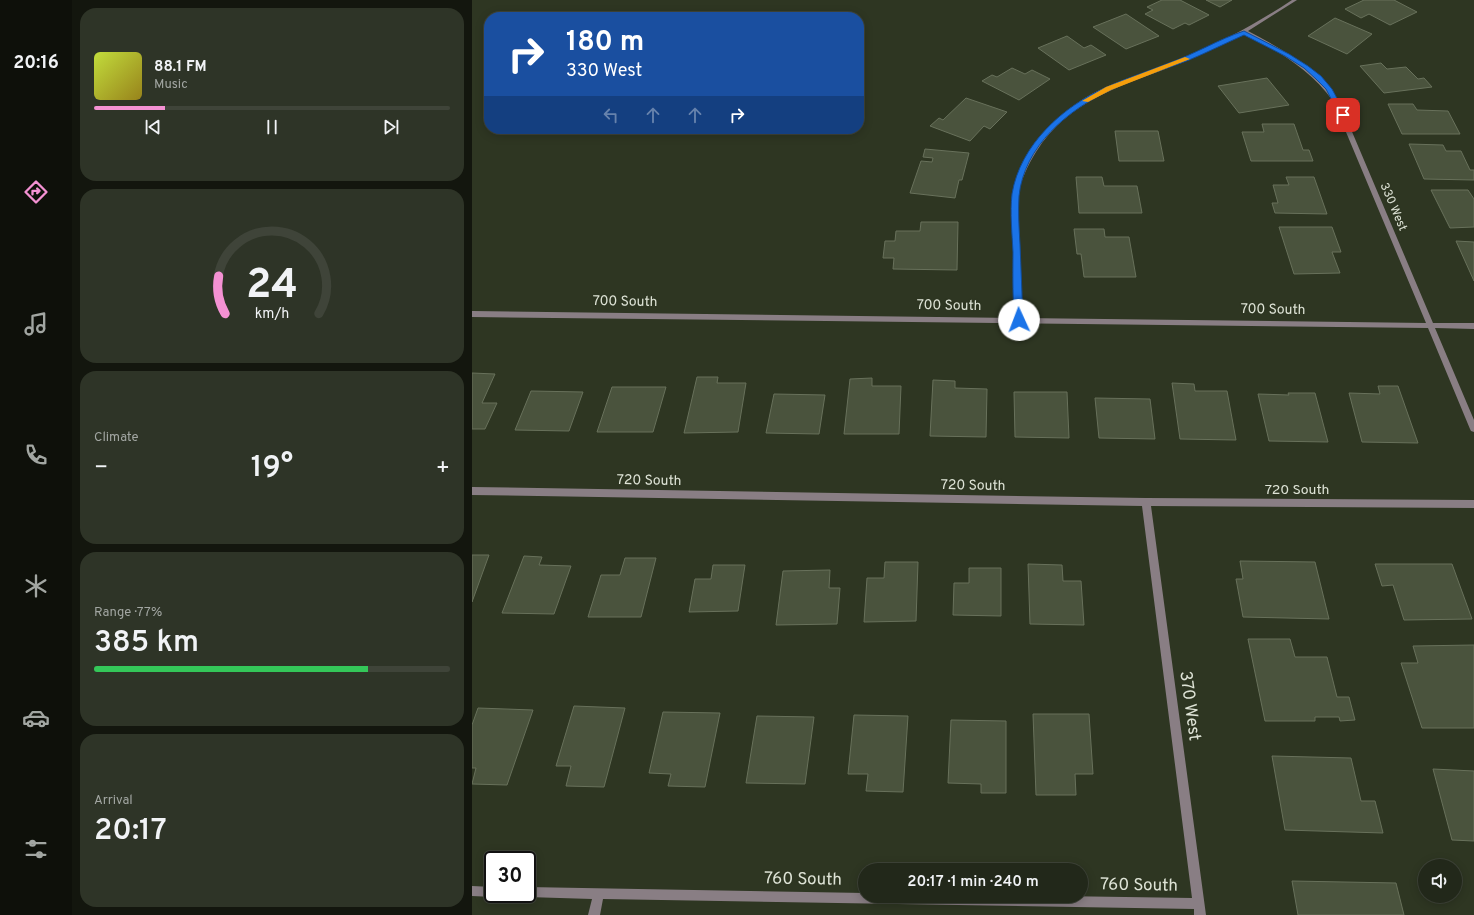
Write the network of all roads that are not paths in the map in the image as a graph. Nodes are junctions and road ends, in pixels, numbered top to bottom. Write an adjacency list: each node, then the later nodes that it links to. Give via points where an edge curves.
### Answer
1 (1295, 0): 2 (street)
2 (1244, 32): 4 (street, via 1188,58 1108,88 1056,123 1038,143 1020,176 1016,194); 5 (street, 330 West, via 1306,67 1329,89 1343,115)
3 (472, 314): 4 (street, 700 South)
4 (1019, 320): 5 (street, 700 South)
5 (1430, 325): 6 (street, 700 South); 7 (street, 330 West)
6 (1474, 326)
7 (1474, 429)
8 (472, 491): 9 (street, 720 South)
9 (1146, 502): 10 (street, 720 South); 15 (street, 370 West)
10 (1474, 504)
11 (472, 891): 12 (street)
12 (484, 892)
13 (536, 892): 14 (street, 760 South)
14 (599, 894): 15 (street, 760 South); 16 (street)
15 (1199, 909)
16 (594, 915)

